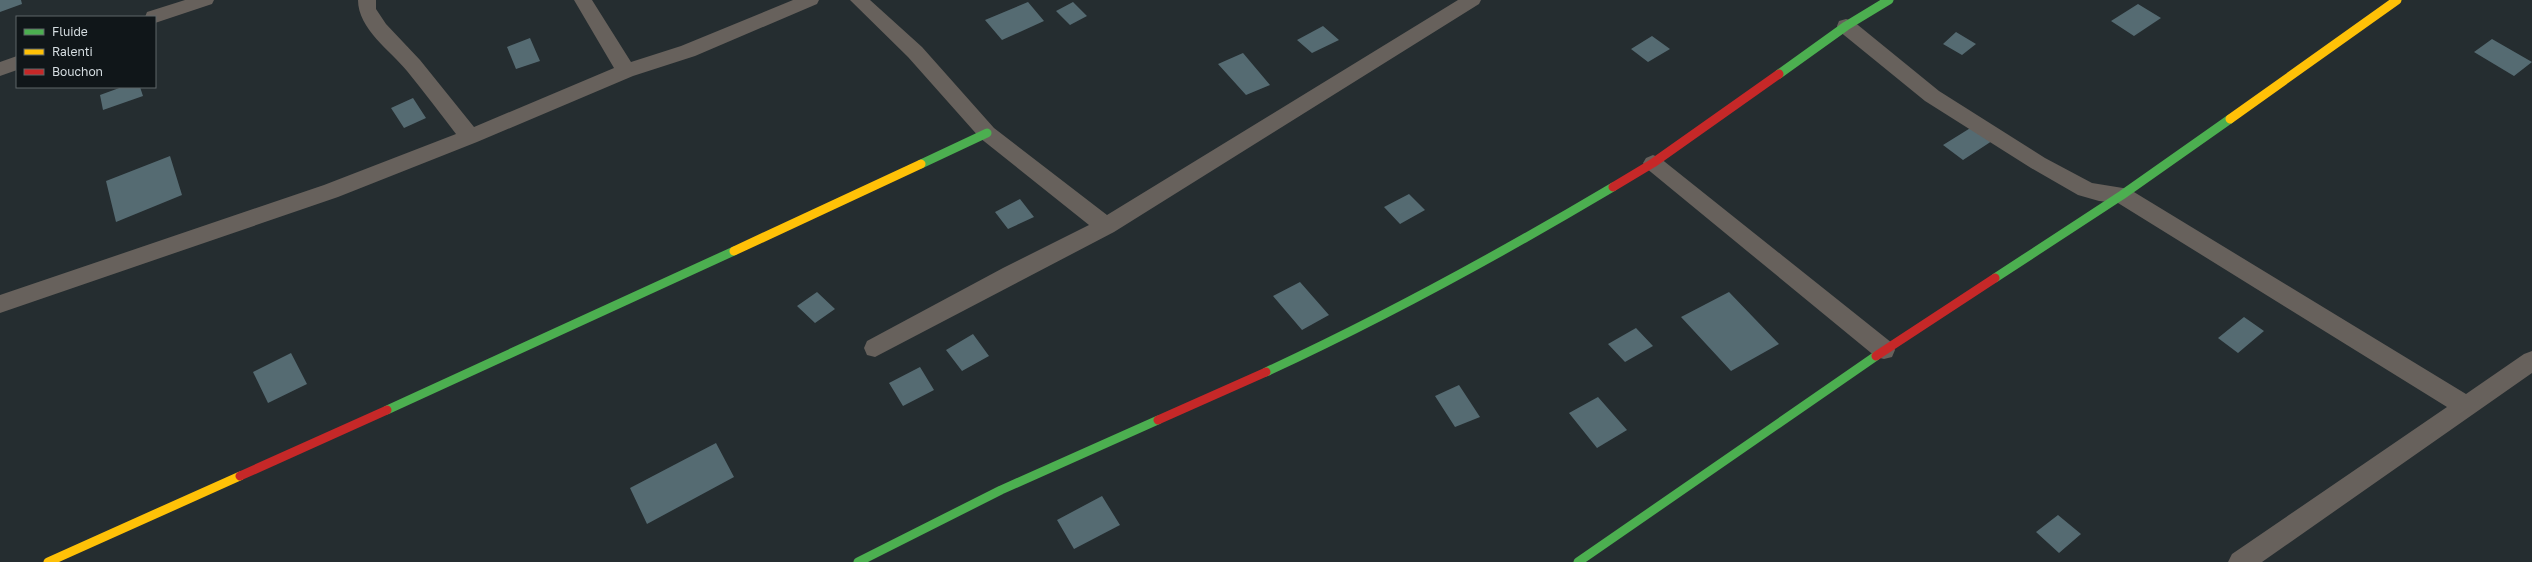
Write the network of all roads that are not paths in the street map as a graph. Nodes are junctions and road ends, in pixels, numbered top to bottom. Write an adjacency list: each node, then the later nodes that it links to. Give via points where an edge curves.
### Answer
1 (205, 0): 9 (street)
2 (367, 0): 15 (street, via 367,10 379,29 413,65)
3 (583, 0): 13 (street)
4 (810, 0): 13 (street, via 688,51)
5 (859, 0): 14 (street, via 915,52)
6 (1472, 0): 18 (street)
7 (1889, 0): 10 (street)
8 (2397, 0): 17 (street)
9 (156, 16)
10 (1846, 26): 16 (street); 17 (street, via 1932,96 2038,164 2085,189)
11 (16, 63): 12 (street)
12 (0, 68)
13 (626, 71): 15 (street)
14 (987, 133): 18 (street); 24 (street, via 536,344)
15 (470, 137): 19 (street, via 331,191)
16 (1653, 163): 21 (street); 25 (street, via 1486,262 1323,346 1000,490)
17 (2122, 195): 21 (street); 23 (street)
18 (1106, 226): 20 (street)
19 (0, 304)
20 (875, 348)
21 (1884, 350): 26 (street)
22 (2532, 361): 23 (street)
23 (2466, 406): 27 (street)
24 (48, 562)
25 (858, 562)
26 (1578, 562)
27 (2241, 562)

